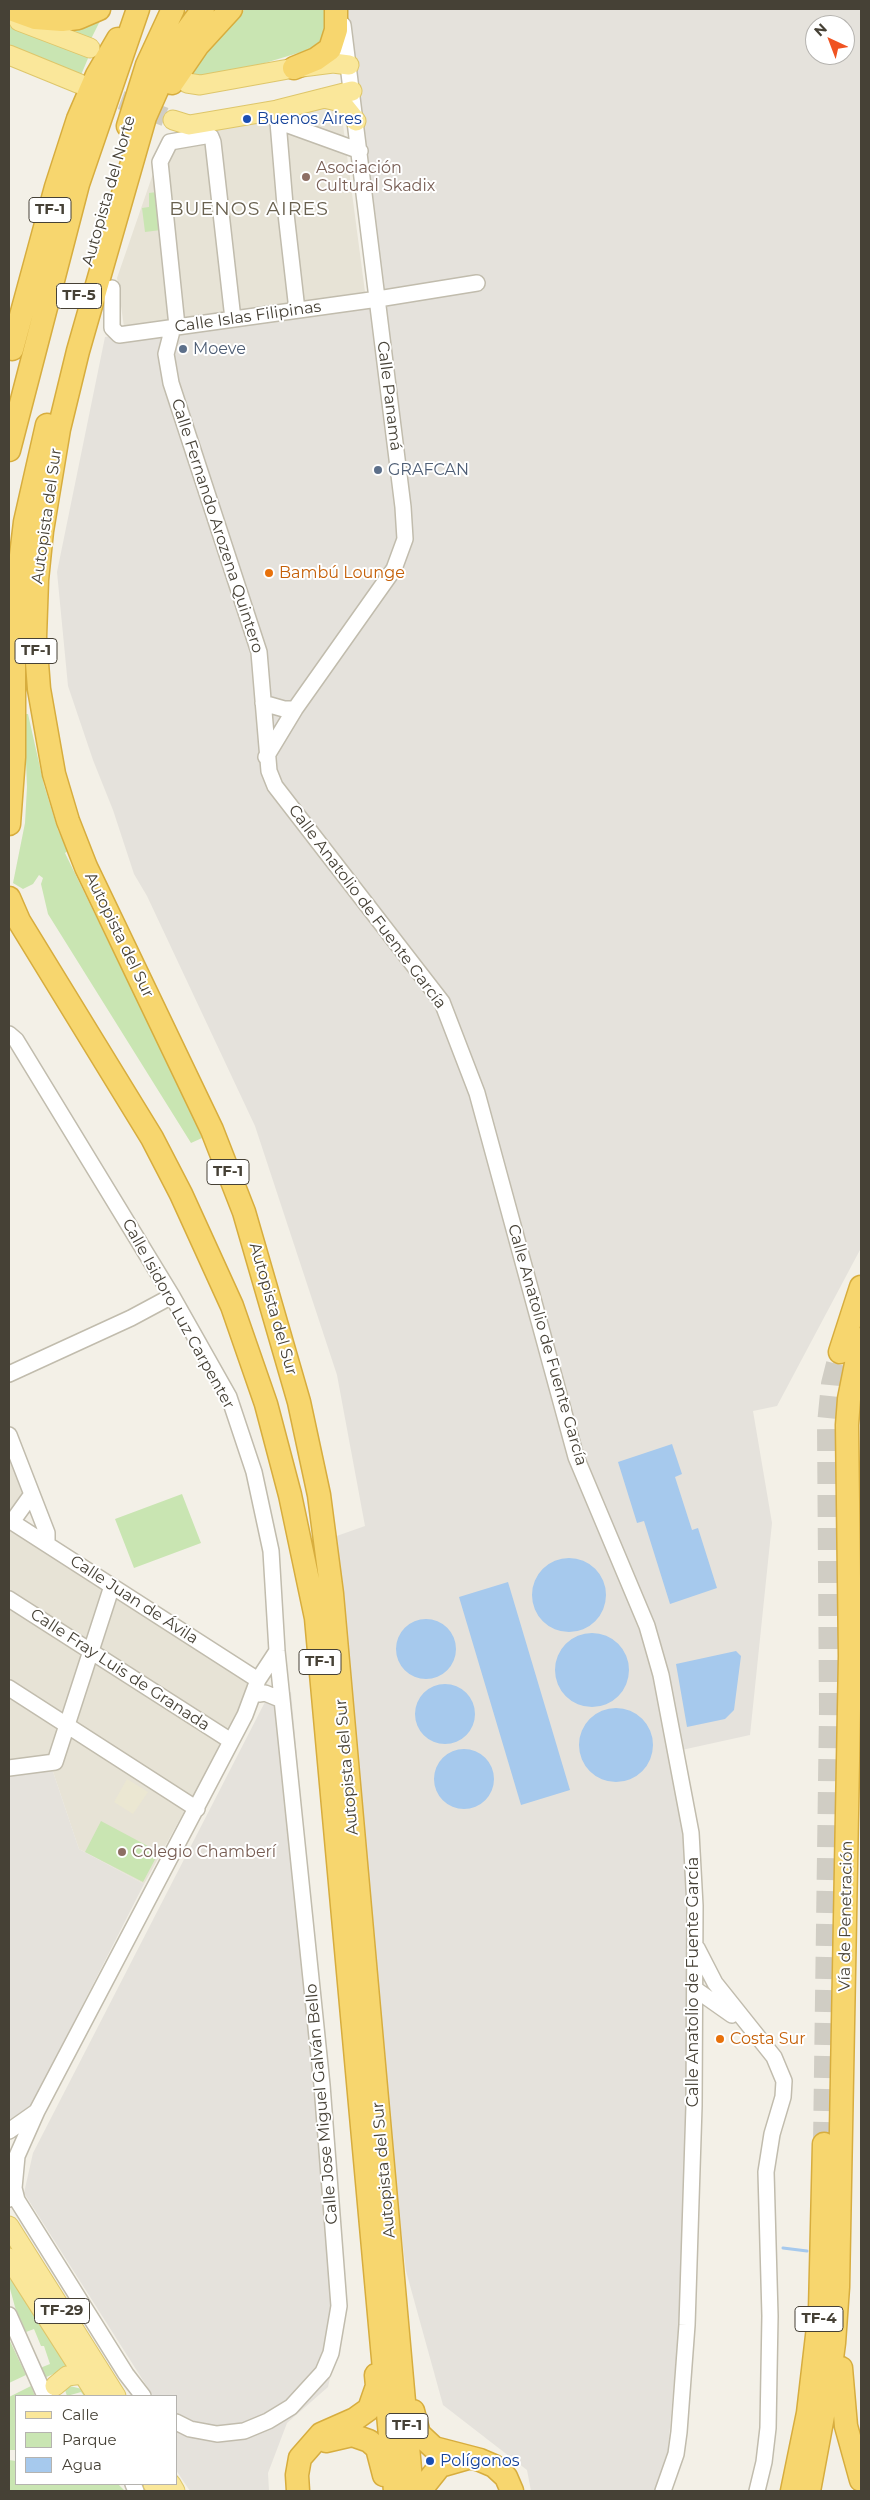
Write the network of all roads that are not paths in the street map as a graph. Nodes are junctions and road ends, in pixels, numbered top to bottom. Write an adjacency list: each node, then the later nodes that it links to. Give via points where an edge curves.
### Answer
1 (10, 9): 2 (highway, via 35,18 62,20 78,18)
2 (99, 9)
3 (138, 9): 29 (highway, TF-1, via 97,75 78,119); 30 (highway, Autopista del Norte / TF-5, via 78,184)
4 (173, 9): 10 (highway, Autopista del Norte / TF-5)
5 (203, 9): 10 (highway)
6 (231, 9): 22 (highway, via 198,45 166,92)
7 (340, 13): 12 (street, Calle Panamá); 13 (highway, via 330,49)
8 (9, 17): 9 (main road)
9 (90, 48)
10 (166, 49): 22 (highway); 22 (highway, via 166,59 146,95 129,147); 34 (highway, Autopista del Norte / TF-5, via 147,65 137,95 72,323 34,478)
11 (9, 55): 15 (main road)
12 (349, 65): 13 (main road, via 333,63); 16 (street, Calle Panamá)
13 (294, 68): 14 (main road, via 200,85)
14 (187, 83)
15 (80, 84)
16 (352, 91): 17 (main road); 20 (street, Calle Panamá)
17 (324, 98): 18 (main road); 20 (main road, via 344,106)
18 (277, 115): 19 (main road, via 189,124); 21 (street); 26 (street)
19 (173, 120)
20 (356, 121): 21 (street, Calle Panamá)
21 (360, 151): 25 (street, Calle Panamá)
22 (128, 174): 31 (highway, Autopista del Sur / TF-1)
23 (477, 283): 25 (street, Calle Islas Filipinas)
24 (112, 288): 28 (street, Calle Islas Filipinas, via 112,328 119,335)
25 (378, 299): 26 (street, Calle Islas Filipinas); 36 (street, Calle Panamá, via 405,539 394,570)
26 (297, 310): 27 (street, Calle Islas Filipinas)
27 (233, 319): 28 (street, Calle Islas Filipinas); 28 (street, via 213,142 211,137 205,136 170,142 160,162)
28 (175, 327): 35 (street, Calle Fernando Arozena Quintero, via 166,354 169,374 259,652)
29 (12, 349)
30 (19, 413): 32 (highway); 33 (highway, Autopista del Norte / TF-5)
31 (59, 429): 34 (highway, via 46,464 34,522); 75 (highway, Autopista del Sur / TF-1, via 42,531 36,637 40,697 54,774 86,867 178,1055 244,1212 297,1392 319,1495 332,1594)
32 (9, 434)
33 (9, 450)
34 (23, 549): 38 (highway, Autopista del Norte / TF-5, via 14,614)
35 (263, 703): 36 (street); 37 (street, Calle Fernando Arozena Quintero)
36 (295, 709): 37 (street, Calle Panamá)
37 (266, 757): 61 (street, Calle Anatolio de Fuente García, via 275,786 442,1002 477,1093 576,1457 647,1626 661,1675 691,1833)
38 (10, 813)
39 (9, 898): 74 (highway, Autopista del Sur / TF-1, via 19,921 152,1138 181,1194 232,1306 266,1404 290,1495 316,1618)
40 (9, 1034): 42 (street, Calle Isidoro Luz Carpenter, via 16,1040)
41 (861, 1287): 44 (highway)
42 (172, 1296): 45 (street); 53 (street, Calle Isidoro Luz Carpenter, via 229,1397 254,1472 272,1550)
43 (861, 1339): 72 (highway, Vía de Penetración / TF-4, via 847,1425 850,1656)
44 (840, 1352)
45 (9, 1374)
46 (9, 1435): 47 (street)
47 (32, 1494): 48 (street); 49 (street)
48 (11, 1521): 49 (street, Calle Juan de Ávila)
49 (47, 1544): 50 (street, Calle Juan de Ávila)
50 (112, 1586): 52 (street); 54 (street, Calle Juan de Ávila)
51 (9, 1599): 52 (street, Calle Fray Luis de Granada)
52 (92, 1652): 57 (street); 58 (street, Calle Fray Luis de Granada)
53 (278, 1658): 54 (street); 56 (street, Calle Jose Miguel Galván Bello)
54 (259, 1687): 56 (street, Calle Juan de Ávila); 58 (street)
55 (9, 1688): 57 (street)
56 (282, 1700): 81 (street, Calle Jose Miguel Galván Bello, via 322,2085 338,2279 338,2320 323,2372 283,2412 244,2431 217,2434 190,2429)
57 (68, 1726): 59 (street, via 55,1762); 60 (street)
58 (231, 1741): 60 (street)
59 (9, 1768)
60 (197, 1808): 65 (street)
61 (695, 1945): 62 (street, Calle Anatolio de Fuente García); 63 (street)
62 (695, 1989): 63 (street, via 702,1985 710,1986); 64 (street, Calle Anatolio de Fuente García)
63 (723, 2000): 64 (street, via 699,2017); 92 (street, via 778,2065 784,2088 766,2172 770,2292 768,2419)
64 (695, 2024): 91 (street, Calle Anatolio de Fuente García, via 687,2325 676,2454)
65 (37, 2111): 66 (street); 68 (street)
66 (9, 2131)
67 (824, 2144): 93 (highway, TF-4, via 820,2310 808,2413)
68 (13, 2159): 69 (street)
69 (11, 2193): 80 (street)
70 (9, 2226): 79 (main road, TF-29)
71 (9, 2258): 76 (main road, TF-29)
72 (838, 2287): 84 (highway, via 843,2404); 94 (highway, Vía de Penetración / TF-4, via 828,2389)
73 (9, 2315): 77 (street)
74 (382, 2346): 82 (highway, via 374,2360 377,2386 369,2409 321,2434); 87 (highway, Autopista del Sur / TF-1)
75 (401, 2361): 83 (highway, via 410,2371 419,2434 434,2448); 88 (highway, Autopista del Sur / TF-1)
76 (83, 2374): 77 (main road, via 67,2376); 78 (main road, TF-29)
77 (49, 2391)
78 (96, 2395)
79 (115, 2395)
80 (142, 2395)
81 (178, 2423)
82 (312, 2443): 85 (highway, via 300,2458); 86 (highway, via 346,2435 369,2441 377,2448)
83 (468, 2458): 89 (highway, via 440,2466); 90 (highway, via 494,2466 506,2477)
84 (861, 2480)
85 (298, 2491)
86 (386, 2491)
87 (395, 2491)
88 (412, 2491)
89 (423, 2491)
90 (512, 2491)
91 (663, 2491)
92 (757, 2491)
93 (792, 2491)
94 (808, 2491)

